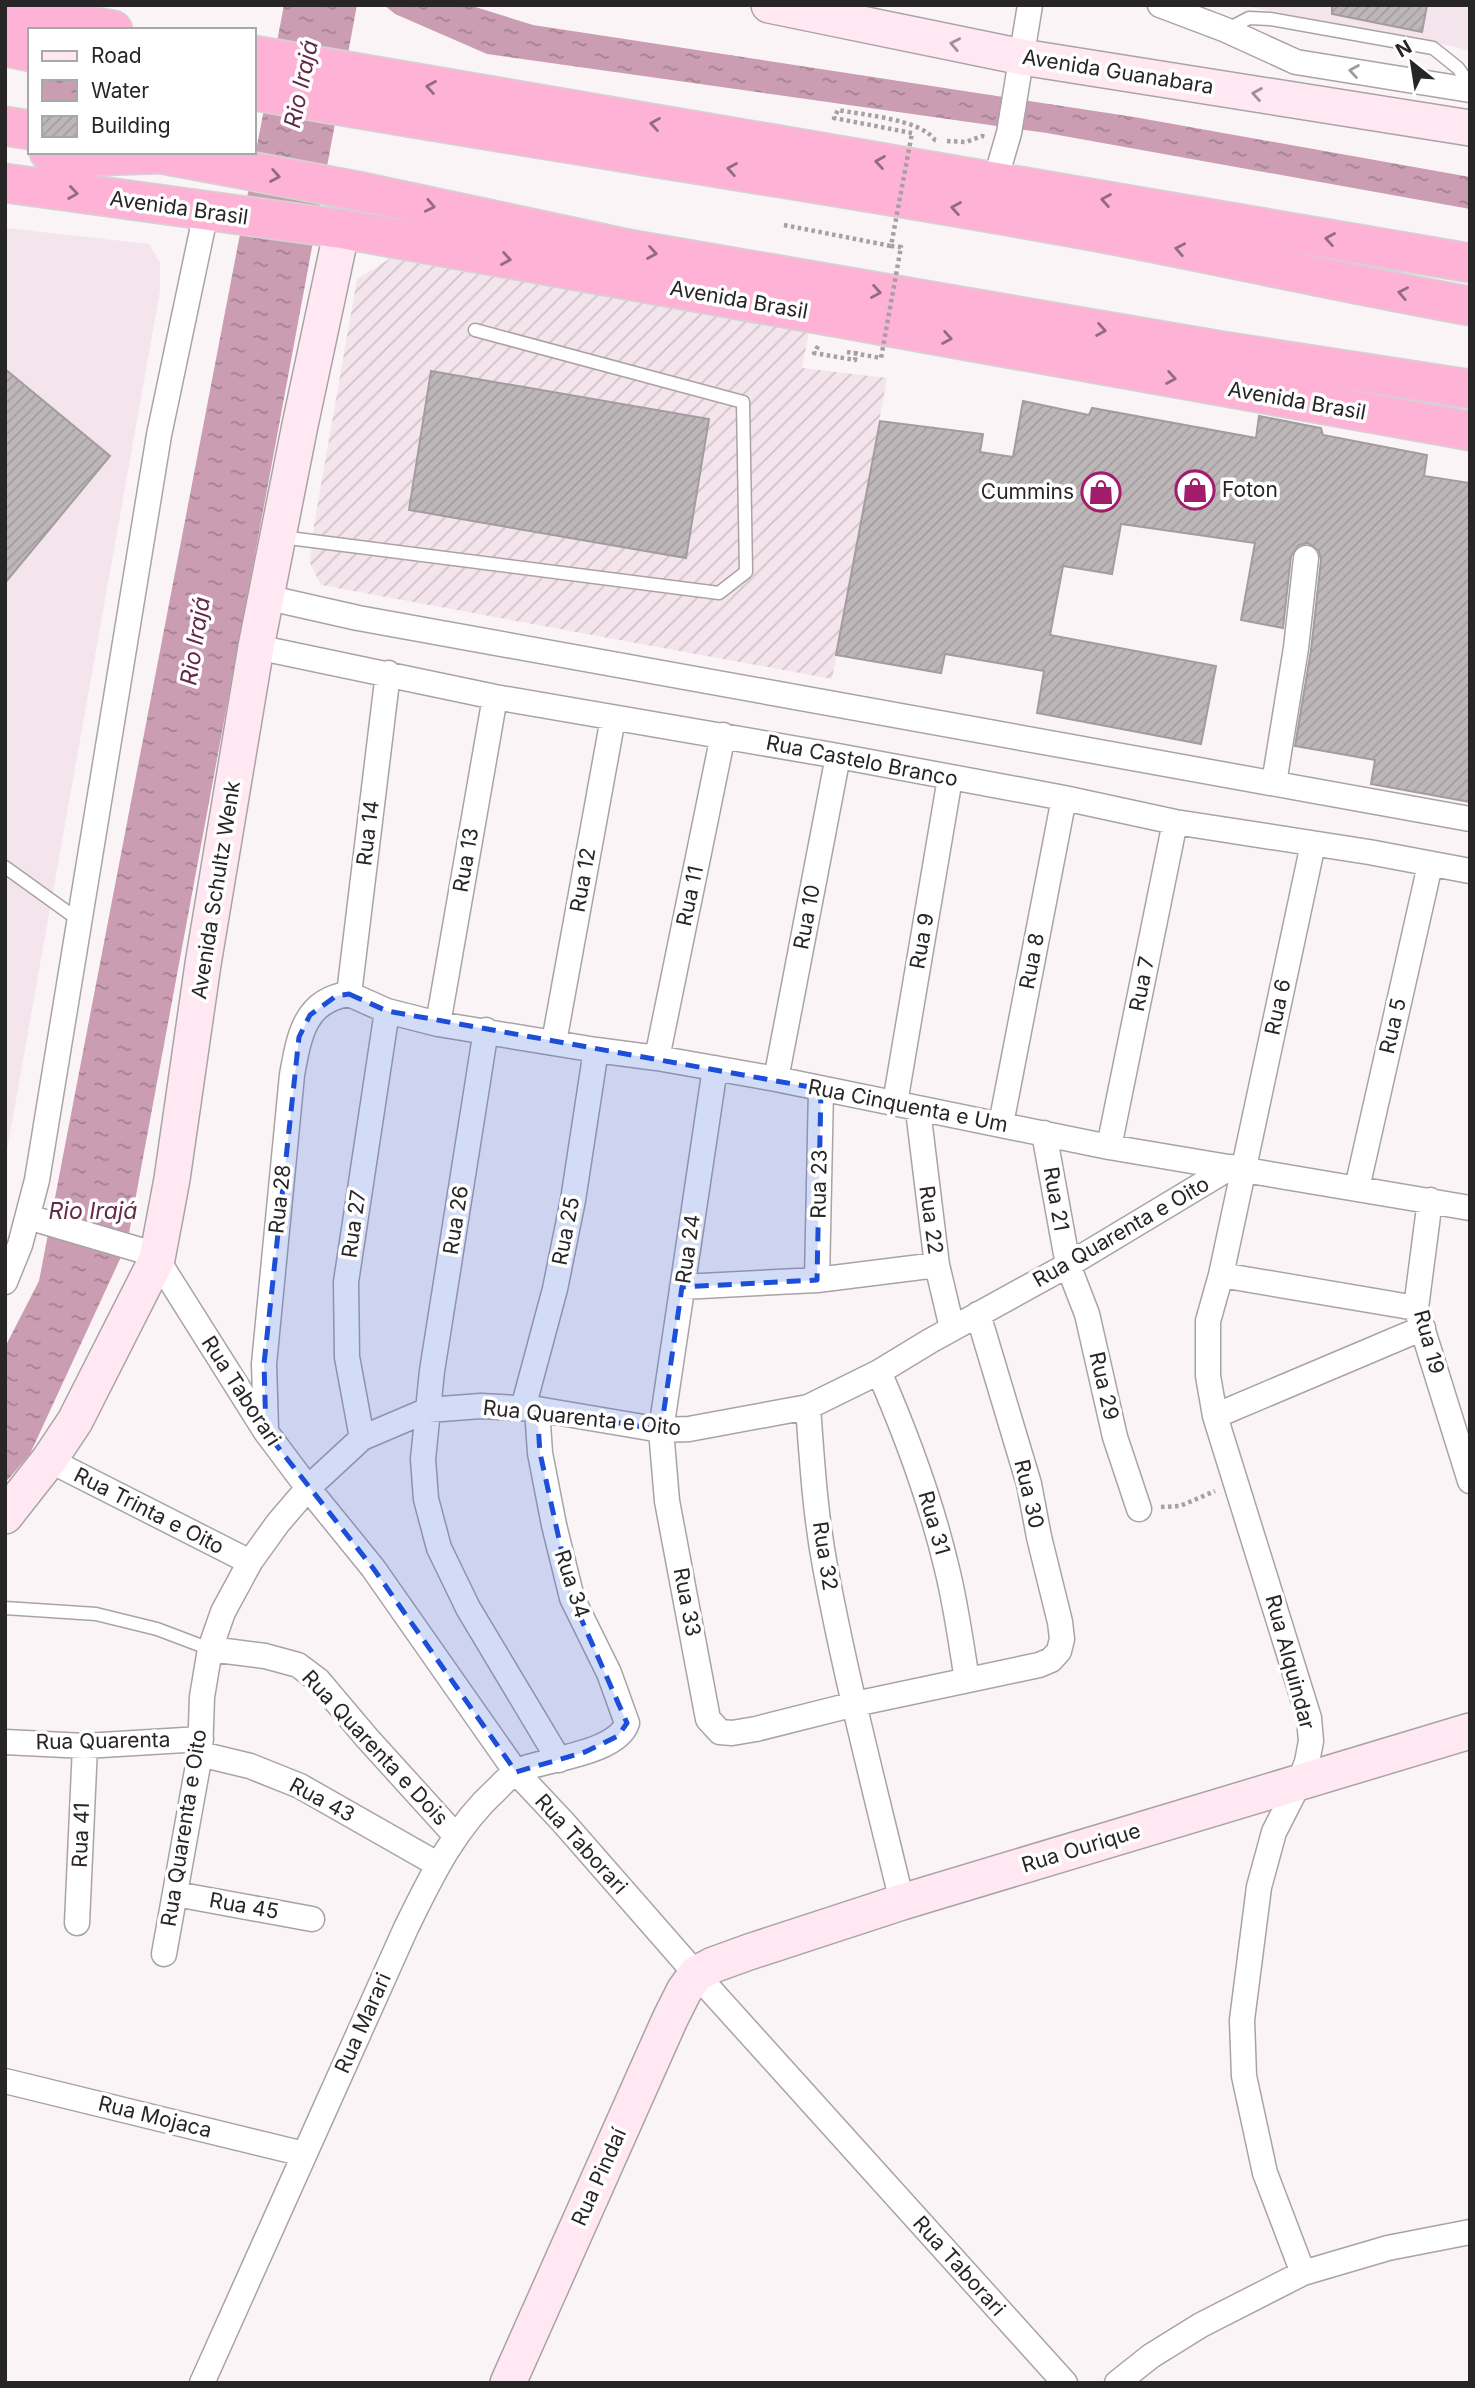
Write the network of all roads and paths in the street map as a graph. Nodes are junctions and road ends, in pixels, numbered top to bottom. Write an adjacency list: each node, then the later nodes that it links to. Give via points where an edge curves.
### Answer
1 (769, 5): 10 (street, Avenida Guanabara, one-way to 1)
2 (1160, 5): 6 (street)
3 (1037, 7): 10 (street)
4 (5, 10): 5 (highway)
5 (102, 28)
6 (1226, 30): 11 (street, one-way to 6, via 1296,62); 11 (lane, via 1249,18 1270,19 1433,48 1458,68)
7 (5, 47): 8 (highway)
8 (28, 52)
9 (256, 56): 13 (highway)
10 (1021, 57): 15 (street, Avenida Guanabara, one-way to 10); 17 (street)
11 (1470, 87)
12 (256, 91): 13 (highway)
13 (369, 94): 23 (highway, one-way to 13); 30 (highway, one-way to 13, via 1060,226 730,169)
14 (5, 126): 16 (highway)
15 (1470, 128)
16 (28, 130)
17 (1007, 138): 23 (street); 28 (path, bridge, via 935,140 912,125 838,110 834,118 912,133)
18 (5, 145): 19 (highway)
19 (28, 149)
20 (60, 154): 21 (highway, Avenida Brasil)
21 (136, 154)
22 (160, 154): 33 (highway, Avenida Brasil, one-way to 33, via 363,191 629,249)
23 (995, 181): 29 (highway, one-way to 23)
24 (5, 183): 25 (highway, Avenida Brasil, one-way to 25)
25 (216, 214): 27 (highway, Avenida Brasil); 55 (street, via 159,435)
26 (784, 225): 28 (path)
27 (329, 228): 34 (highway, Avenida Brasil, one-way to 34); 37 (street, Avenida Schultz Wenk)
28 (891, 246): 32 (path, bridge, via 901,247 881,358)
29 (1470, 263)
30 (1470, 306)
31 (475, 330): 37 (lane, via 743,402 747,572 719,593)
32 (847, 352)
33 (1470, 389)
34 (1329, 407): 35 (highway, via 1423,403); 36 (highway, Avenida Brasil)
35 (1470, 410)
36 (1470, 431)
37 (277, 536): 39 (street, Avenida Schultz Wenk)
38 (1306, 558): 47 (street)
39 (265, 597): 40 (street, Avenida Schultz Wenk); 47 (street, via 358,618)
40 (256, 647): 41 (street, Rua Castelo Branco); 75 (street, Avenida Schultz Wenk, via 172,1179)
41 (388, 673): 42 (street, Rua Castelo Branco); 56 (street, Rua 14)
42 (495, 697): 43 (street, Rua Castelo Branco); 58 (street, Rua 13)
43 (612, 718): 44 (street, Rua Castelo Branco); 60 (street, Rua 12)
44 (723, 735): 45 (street, Rua Castelo Branco); 62 (street, Rua 11)
45 (838, 755): 46 (street, Rua Castelo Branco); 64 (street, Rua 10)
46 (950, 778): 48 (street, Rua Castelo Branco); 66 (street, Rua 9)
47 (1274, 783): 49 (street)
48 (1064, 798): 50 (street, Rua Castelo Branco); 67 (street, Rua 8)
49 (1470, 818)
50 (1175, 822): 51 (street, Rua Castelo Branco); 69 (street, Rua 7)
51 (1313, 845): 52 (street, Rua Castelo Branco); 70 (street, Rua 6)
52 (1430, 864): 54 (street, Rua Castelo Branco); 71 (street, Rua 5)
53 (5, 867): 55 (lane)
54 (1470, 871)
55 (80, 920): 74 (street, via 37,1181)
56 (349, 994): 57 (street, Rua Cinquenta e Um); 91 (street, Rua 28, via 325,1001 310,1015 299,1037 264,1364)
57 (387, 1011): 58 (street, Rua Cinquenta e Um); 92 (street, Rua 27, via 346,1282 347,1357)
58 (438, 1024): 59 (street, Rua Cinquenta e Um)
59 (486, 1030): 60 (street, Rua Cinquenta e Um); 88 (street, Rua 26)
60 (554, 1042): 61 (street, Rua Cinquenta e Um)
61 (596, 1051): 62 (street, Rua Cinquenta e Um); 87 (street, Rua 25, via 573,1200)
62 (657, 1058): 63 (street, Rua Cinquenta e Um)
63 (715, 1068): 64 (street, Rua Cinquenta e Um); 81 (street, Rua 24)
64 (776, 1079): 65 (street, Rua Cinquenta e Um)
65 (821, 1089): 66 (street, Rua Cinquenta e Um); 79 (street, Rua 23)
66 (906, 1106): 67 (street, Rua Cinquenta e Um); 76 (street, Rua 22)
67 (1001, 1124): 68 (street, Rua Cinquenta e Um)
68 (1044, 1133): 69 (street, Rua Cinquenta e Um); 77 (street, Rua 21)
69 (1109, 1147): 70 (street, Rua Cinquenta e Um)
70 (1237, 1168): 71 (street, Rua Cinquenta e Um); 77 (street, Rua Quarenta e Oito); 78 (street, Rua Alquindar)
71 (1357, 1188): 72 (street, Rua Cinquenta e Um)
72 (1430, 1200): 73 (street, Rua Cinquenta e Um); 83 (street, Rua 19)
73 (1470, 1208)
74 (38, 1220): 75 (street); 80 (street, via 20,1245)
75 (148, 1254): 91 (street, Rua Taborari); 93 (street, Avenida Schultz Wenk, via 75,1420)
76 (937, 1265): 79 (street); 84 (street, Rua 22)
77 (1068, 1265): 82 (street, Rua Quarenta e Oito); 97 (street, Rua 29, via 1087,1314 1115,1437)
78 (1221, 1276): 83 (street); 89 (street, Rua Alquindar, via 1209,1321 1208,1376)
79 (817, 1280): 81 (street)
80 (5, 1282)
81 (682, 1287): 90 (street, Rua 24)
82 (978, 1314): 84 (street, Rua Quarenta e Oito); 102 (street, Rua 30, via 1029,1484 1061,1631 1059,1651)
83 (1420, 1318): 89 (street); 94 (street, Rua 19)
84 (952, 1328): 85 (street, Rua Quarenta e Oito)
85 (879, 1372): 86 (street, Rua Quarenta e Oito); 103 (street, Rua 31, via 934,1519)
86 (808, 1407): 90 (street, Rua Quarenta e Oito); 104 (street, Rua 32, via 825,1564)
87 (530, 1409): 88 (street, Rua Quarenta e Oito); 90 (street, Rua Quarenta e Oito); 107 (street, Rua 34, via 572,1598 609,1673 627,1723)
88 (428, 1410): 92 (street, Rua Quarenta e Oito); 110 (street, Rua 26, via 423,1459 426,1499 439,1548 468,1608)
89 (1215, 1416): 95 (street, Rua Alquindar)
90 (661, 1430): 104 (street, Rua 33, via 667,1501 708,1720 720,1732 732,1733)
91 (266, 1432): 96 (street, Rua Taborari)
92 (362, 1438): 96 (street, Rua Quarenta e Oito)
93 (49, 1460): 98 (street, Avenida Schultz Wenk); 99 (street, Rua Trinta e Oito)
94 (1470, 1481)
95 (1235, 1486): 97 (path, via 1180,1506); 112 (street, Rua Alquindar, via 1309,1718 1311,1741)
96 (308, 1488): 99 (street, Rua Quarenta e Oito); 111 (street, Rua Taborari, via 373,1568)
97 (1139, 1508)
98 (5, 1516)
99 (250, 1562): 101 (street, Rua Quarenta e Oito, via 223,1612)
100 (5, 1608): 101 (lane, via 96,1614 157,1629)
101 (210, 1649): 109 (street, Rua Quarenta e Oito); 113 (street, Rua Quarenta e Dois, via 298,1665 318,1680)
102 (1039, 1665): 103 (street, Rua 33)
103 (967, 1680): 104 (street, Rua 33)
104 (855, 1704): 116 (street, Rua 32)
105 (1470, 1731): 112 (street, Rua Ourique)
106 (5, 1742): 108 (street, Rua Quarenta)
107 (607, 1742): 110 (street, Rua Marari)
108 (85, 1746): 109 (street, Rua Quarenta); 118 (street, Rua 41)
109 (200, 1746): 114 (street, Rua 43, via 300,1786); 115 (street, Rua Quarenta e Oito)
110 (559, 1760): 111 (street, Rua Marari)
111 (516, 1772): 113 (street, Rua Marari, via 478,1806); 120 (street, Rua Taborari)
112 (1299, 1783): 116 (street, Rua Ourique); 124 (street, Rua Alquindar, via 1274,1832 1259,1887 1242,2020 1244,2076 1265,2173)
113 (455, 1835): 114 (street, Rua Marari)
114 (437, 1864): 122 (street, Rua Marari)
115 (176, 1894): 117 (street, Rua 45); 119 (street, Rua Quarenta e Oito)
116 (902, 1902): 120 (street, Rua Ourique)
117 (312, 1919)
118 (77, 1923)
119 (164, 1954)
120 (696, 1974): 126 (street, Rua Pindaí, via 670,2020); 127 (street, Rua Taborari)
121 (5, 2081): 122 (street, Rua Mojaca)
122 (304, 2154): 125 (street, Rua Marari)
123 (1470, 2232): 124 (street, via 1388,2248)
124 (1303, 2273): 128 (street, via 1200,2325)
125 (202, 2383)
126 (508, 2383)
127 (1065, 2383)
128 (1117, 2383)

